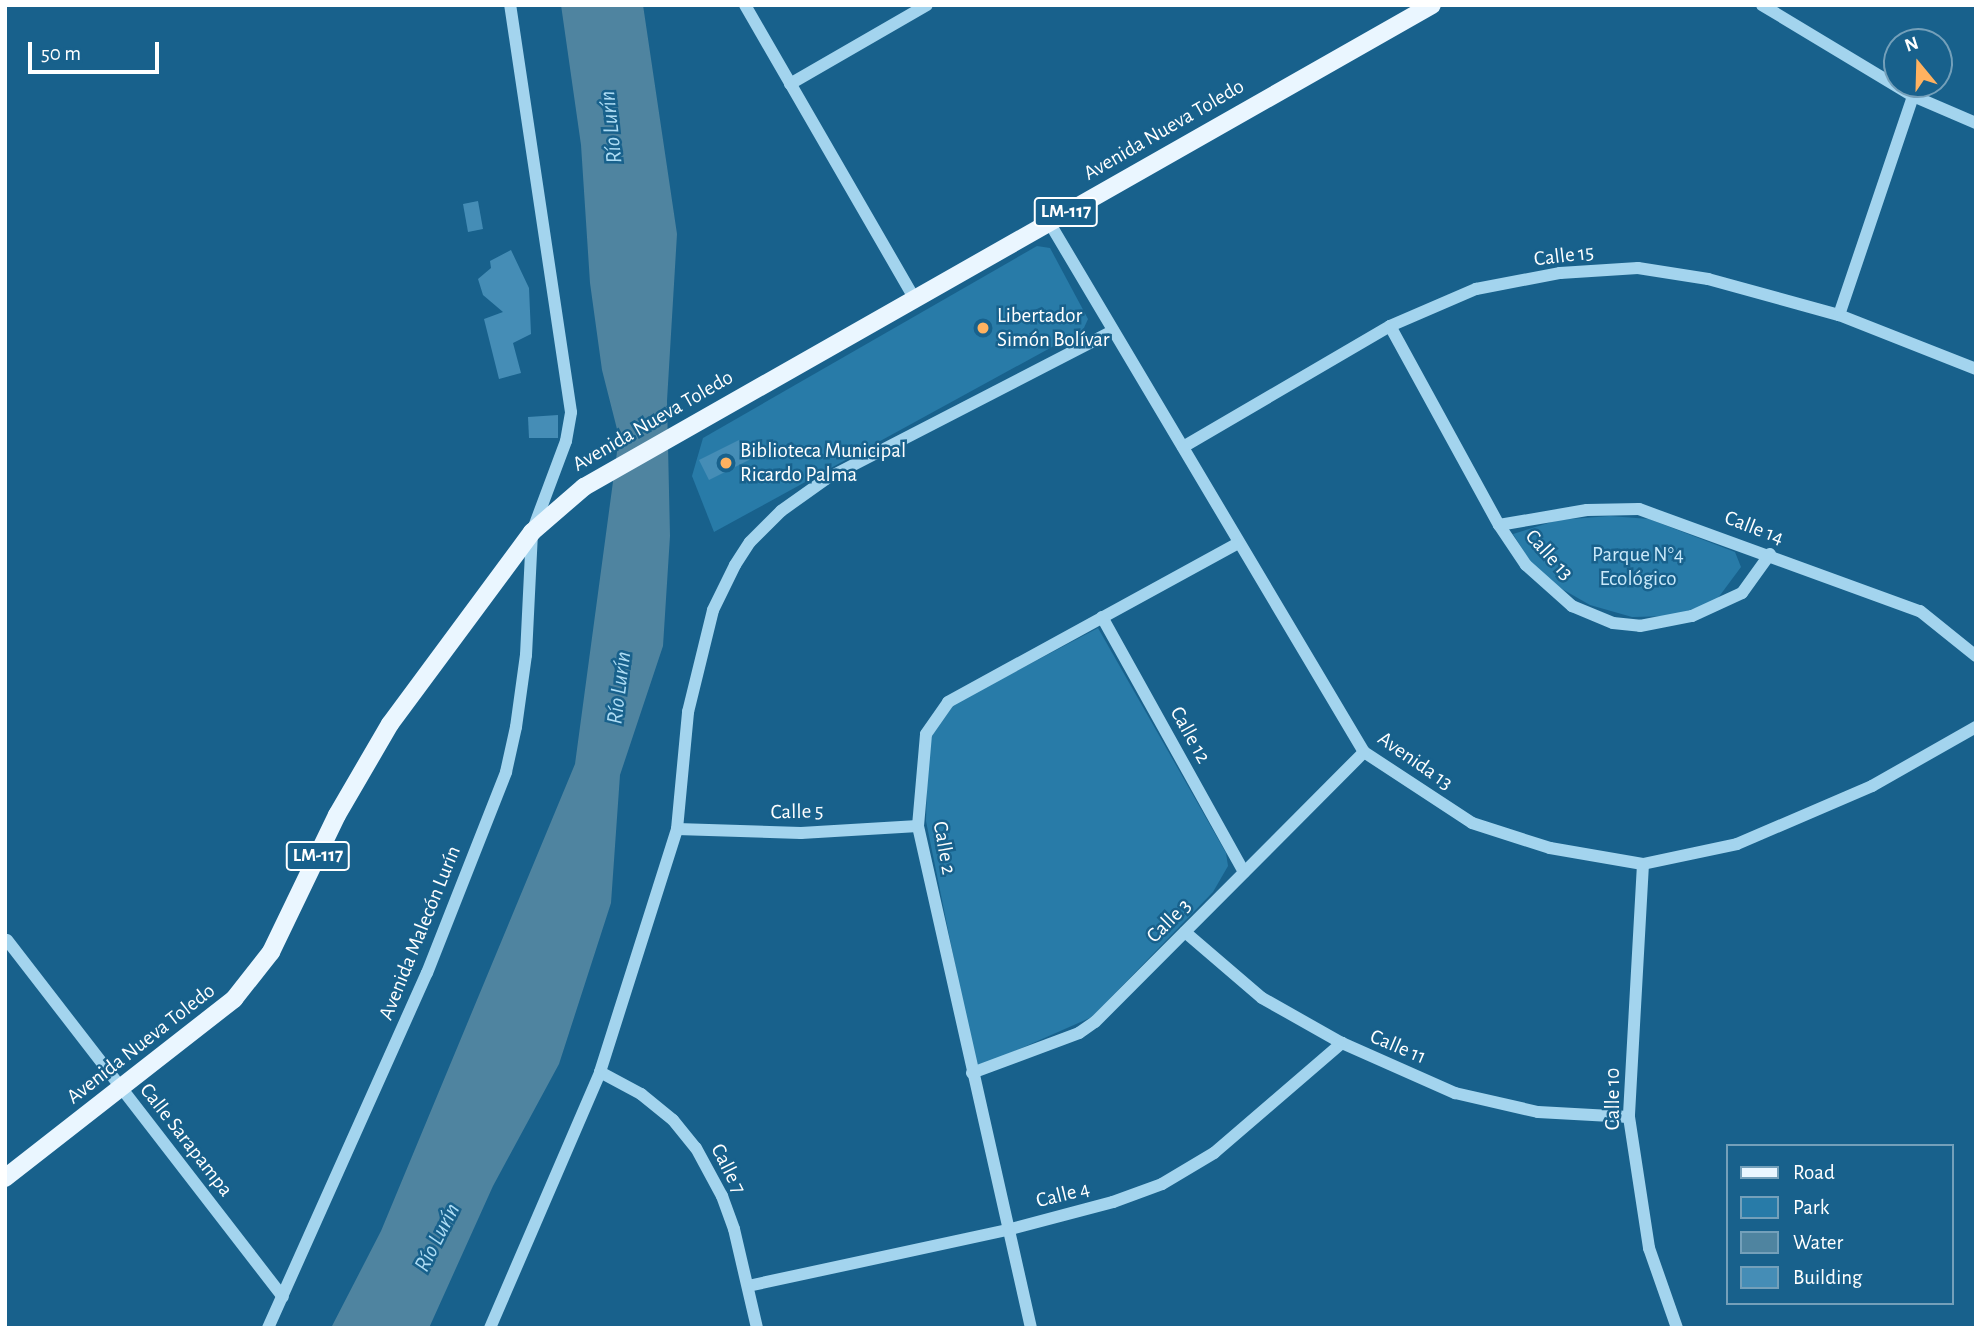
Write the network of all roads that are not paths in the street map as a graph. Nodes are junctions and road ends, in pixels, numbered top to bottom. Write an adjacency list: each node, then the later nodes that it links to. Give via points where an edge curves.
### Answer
1 (510, 5): 19 (street, Avenida Malecón Lurín, via 570,386 566,441)
2 (745, 5): 7 (street)
3 (927, 5): 7 (street)
4 (1432, 5): 11 (main road, Avenida Nueva Toledo / LM-117)
5 (1762, 5): 6 (street)
6 (1883, 78)
7 (790, 84): 12 (street)
8 (1912, 98): 13 (street)
9 (1918, 98): 10 (street)
10 (1976, 123)
11 (1049, 222): 12 (main road, Avenida Nueva Toledo / LM-117); 15 (street, Avenida 13)
12 (915, 300): 19 (main road, Avenida Nueva Toledo / LM-117, via 584,487)
13 (1839, 315): 14 (street, Calle 15, via 1708,279 1638,268 1560,273 1476,289); 16 (street, Calle 15)
14 (1390, 326): 17 (street, Calle 15); 18 (street, Calle 13)
15 (1113, 331): 17 (street, Avenida 13); 27 (street, via 826,480 781,512 750,542 713,610 688,712)
16 (1976, 369)
17 (1183, 447): 20 (street, Avenida 13)
18 (1499, 525): 21 (street, Calle 14, via 1587,510 1639,509); 21 (street, Calle 13, via 1541,582 1572,606 1613,623 1665,622 1718,607 1742,593)
19 (532, 532): 35 (main road, Avenida Nueva Toledo / LM-117, via 390,724 337,815 271,952 234,999 207,1024); 40 (street, Avenida Malecón Lurín, via 526,655 506,772 427,973)
20 (1238, 543): 22 (street, Calle 2); 25 (street, Avenida 13)
21 (1770, 554): 23 (street, Calle 14, via 1920,611)
22 (1102, 618): 26 (street, Calle 2, via 948,702 938,713 924,745); 29 (street, Calle 12)
23 (1976, 656)
24 (1976, 727): 28 (street, Avenida 13, via 1872,786 1737,844)
25 (1364, 752): 28 (street, Avenida 13, via 1472,822 1550,848); 29 (street, Calle 3)
26 (918, 826): 27 (street, Calle 5, via 801,833); 34 (street, Calle 2)
27 (677, 830): 33 (street)
28 (1643, 864): 36 (street, Calle 10)
29 (1244, 872): 30 (street, Calle 3)
30 (1185, 932): 32 (street, Calle 11, via 1262,998); 34 (street, Calle 3, via 1079,1033)
31 (7, 940): 35 (street, Calle Sarapampa)
32 (1342, 1043): 36 (street, Calle 11, via 1455,1093 1538,1112); 38 (street, Calle 4, via 1214,1153 1162,1184)
33 (600, 1072): 39 (street, Calle 7, via 641,1094 696,1147 722,1196); 42 (street)
34 (972, 1073): 38 (street, Calle 2)
35 (122, 1089): 37 (main road, Avenida Nueva Toledo / LM-117); 40 (street, Calle Sarapampa)
36 (1629, 1117): 45 (street, Calle 10, via 1649,1248)
37 (5, 1178)
38 (1007, 1230): 39 (street, Calle 4); 44 (street, Calle 2)
39 (748, 1286): 43 (street, Calle 7)
40 (282, 1297): 41 (street, Avenida Malecón Lurín)
41 (268, 1328)
42 (490, 1328)
43 (757, 1328)
44 (1031, 1328)
45 (1677, 1328)

